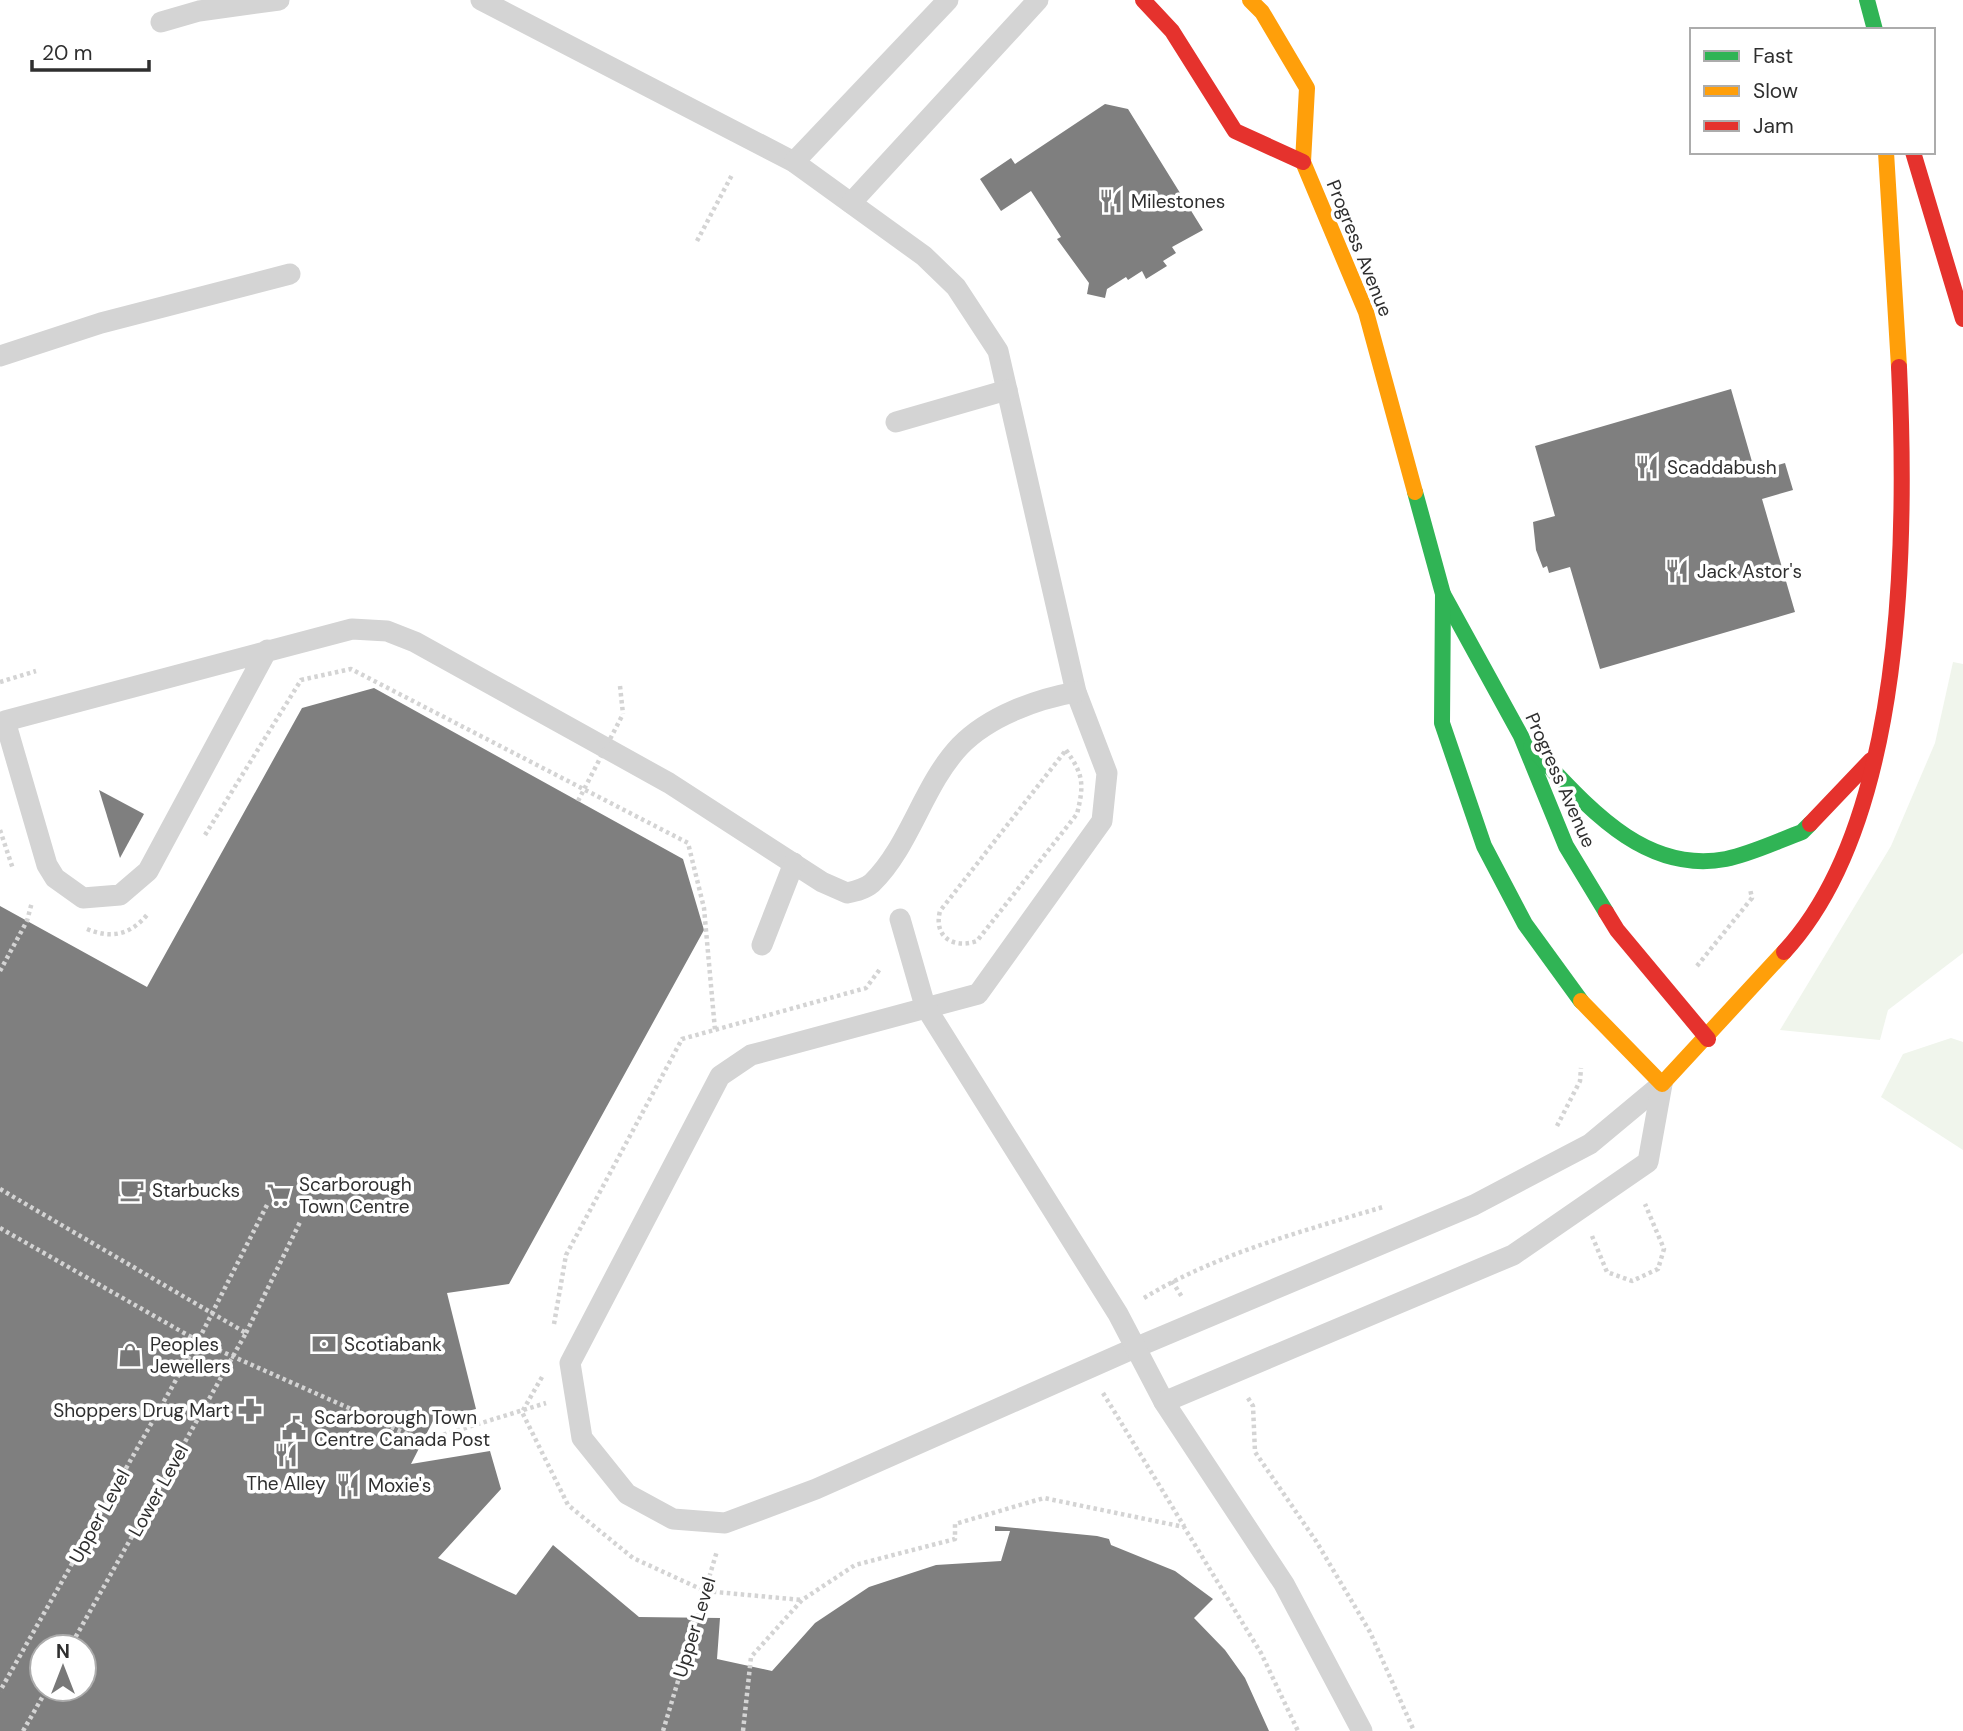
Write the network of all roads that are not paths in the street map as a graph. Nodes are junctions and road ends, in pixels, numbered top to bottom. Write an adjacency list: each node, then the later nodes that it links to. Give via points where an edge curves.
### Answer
1 (279, 0): 8 (lane)
2 (481, 0): 13 (lane)
3 (948, 0): 13 (lane)
4 (1038, 0): 15 (lane)
5 (1143, 0): 14 (main road, via 1172,31 1235,131)
6 (1251, 0): 14 (main road, Progress Avenue, via 1307,88)
7 (1867, 0): 10 (main road)
8 (198, 6): 9 (lane)
9 (161, 22)
10 (1874, 28)
11 (1886, 154): 26 (main road, via 1900,349 1903,511 1898,632)
12 (1914, 154): 17 (main road)
13 (794, 162): 15 (lane)
14 (1303, 162): 21 (main road, Progress Avenue, via 1366,312)
15 (851, 203): 19 (lane, via 924,256 956,287 998,351)
16 (290, 274): 18 (lane, via 101,323)
17 (1963, 319)
18 (0, 356)
19 (1007, 390): 20 (lane); 23 (lane)
20 (896, 422)
21 (1443, 594): 25 (main road, Progress Avenue); 32 (main road, Progress Avenue, via 1441,723 1484,846 1525,924 1583,1004)
22 (267, 650): 24 (lane); 24 (lane, via 148,871 120,895 83,898 50,871); 27 (lane, via 363,628 400,635 669,783)
23 (1076, 692): 27 (lane, via 1001,718 961,745 932,783 901,841 866,887 847,893); 30 (lane, via 1107,773 1102,821 978,994)
24 (2, 713)
25 (1521, 736): 26 (main road, via 1608,827 1668,858 1726,859 1802,832); 31 (main road, Progress Avenue, via 1566,846 1617,930)
26 (1877, 754): 31 (main road, via 1851,845 1826,897 1808,926)
27 (794, 863): 29 (lane)
28 (900, 919): 30 (lane)
29 (762, 944)
30 (925, 1006): 33 (lane); 33 (lane, via 751,1055 720,1076 570,1363 582,1438 627,1494 673,1519 725,1522 816,1489)
31 (1708, 1039): 32 (main road)
32 (1662, 1084): 33 (lane, via 1590,1144 1474,1205); 34 (lane, via 1648,1162 1513,1255)
33 (1137, 1347): 34 (lane)
34 (1164, 1402): 35 (lane, via 1284,1584)
35 (1362, 1731)

